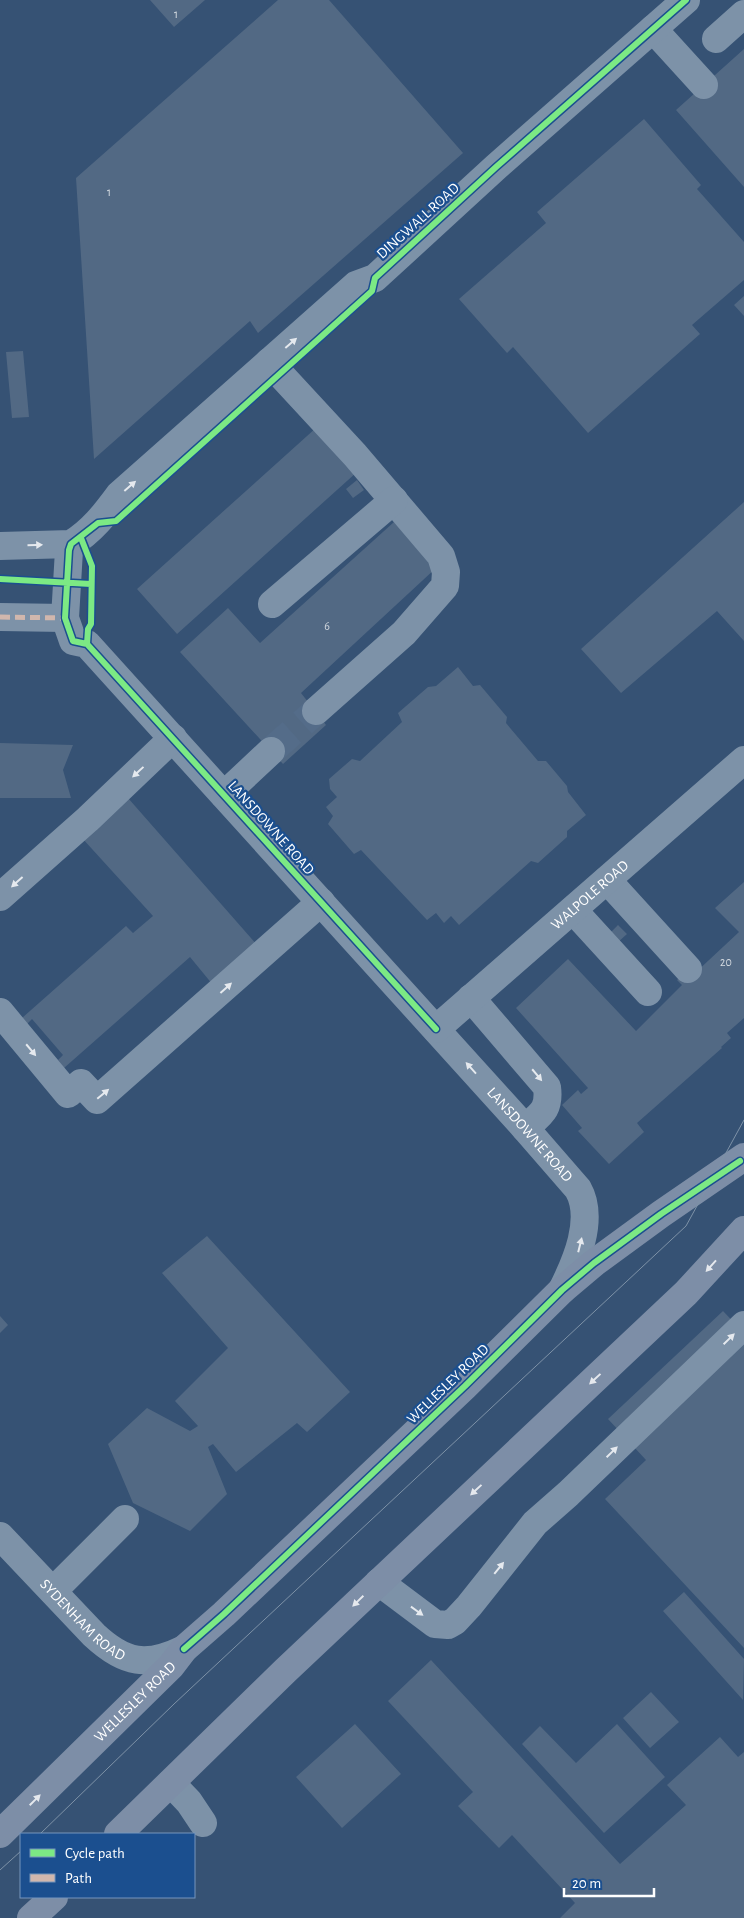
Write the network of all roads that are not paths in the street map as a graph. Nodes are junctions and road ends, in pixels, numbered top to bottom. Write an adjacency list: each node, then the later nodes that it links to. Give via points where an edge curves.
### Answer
1 (686, 0): 3 (street, DINGWALL ROAD)
2 (744, 14): 4 (street)
3 (653, 29): 5 (street); 6 (street, DINGWALL ROAD, one-way to 3, via 356,286 375,278)
4 (716, 39)
5 (704, 85)
6 (270, 362): 7 (street); 8 (street, DINGWALL ROAD, one-way to 6, via 98,523 119,495)
7 (394, 500): 10 (street); 13 (street, via 442,556 445,586 404,633)
8 (71, 544): 9 (street, one-way to 8); 12 (street, LANSDOWNE ROAD)
9 (0, 546)
10 (272, 604)
11 (0, 617): 12 (street)
12 (65, 618): 14 (street, LANSDOWNE ROAD, via 73,641 87,644)
13 (316, 711)
14 (173, 738): 17 (street, LANSDOWNE ROAD); 19 (street, one-way to 19)
15 (271, 752): 17 (street)
16 (744, 760): 18 (street, WALPOLE ROAD)
17 (224, 795): 20 (street, LANSDOWNE ROAD)
18 (607, 880): 21 (street, WALPOLE ROAD); 22 (street)
19 (0, 897)
20 (321, 902): 25 (street, one-way to 20, via 68,1094 81,1083 97,1100); 26 (street, LANSDOWNE ROAD)
21 (573, 910): 23 (street); 24 (street, WALPOLE ROAD)
22 (688, 969)
23 (648, 992)
24 (471, 998): 26 (street, WALPOLE ROAD); 27 (street, one-way to 27, via 547,1088 549,1100 545,1111)
25 (0, 1012)
26 (436, 1029): 27 (street, LANSDOWNE ROAD, one-way to 26)
27 (525, 1128): 30 (street, LANSDOWNE ROAD, one-way to 27, via 574,1266 583,1232 583,1198)
28 (744, 1157): 30 (main road, WELLESLEY ROAD, via 660,1214)
29 (744, 1230): 34 (main road, one-way to 34, via 686,1293)
30 (562, 1290): 36 (main road, WELLESLEY ROAD, via 465,1386)
31 (744, 1326): 34 (street, one-way to 31, via 435,1624 448,1625 455,1621 535,1523)
32 (125, 1519): 35 (street)
33 (0, 1536): 35 (street, SYDENHAM ROAD)
34 (378, 1582): 37 (main road, one-way to 37)
35 (53, 1591): 36 (street, SYDENHAM ROAD, via 103,1644 125,1656 150,1661)
36 (184, 1649): 40 (main road, WELLESLEY ROAD, one-way to 36, via 171,1666)
37 (171, 1783): 38 (street, via 190,1802); 39 (main road)
38 (203, 1822)
39 (119, 1833)
40 (0, 1834)
41 (53, 1898): 42 (main road)
42 (32, 1918)

